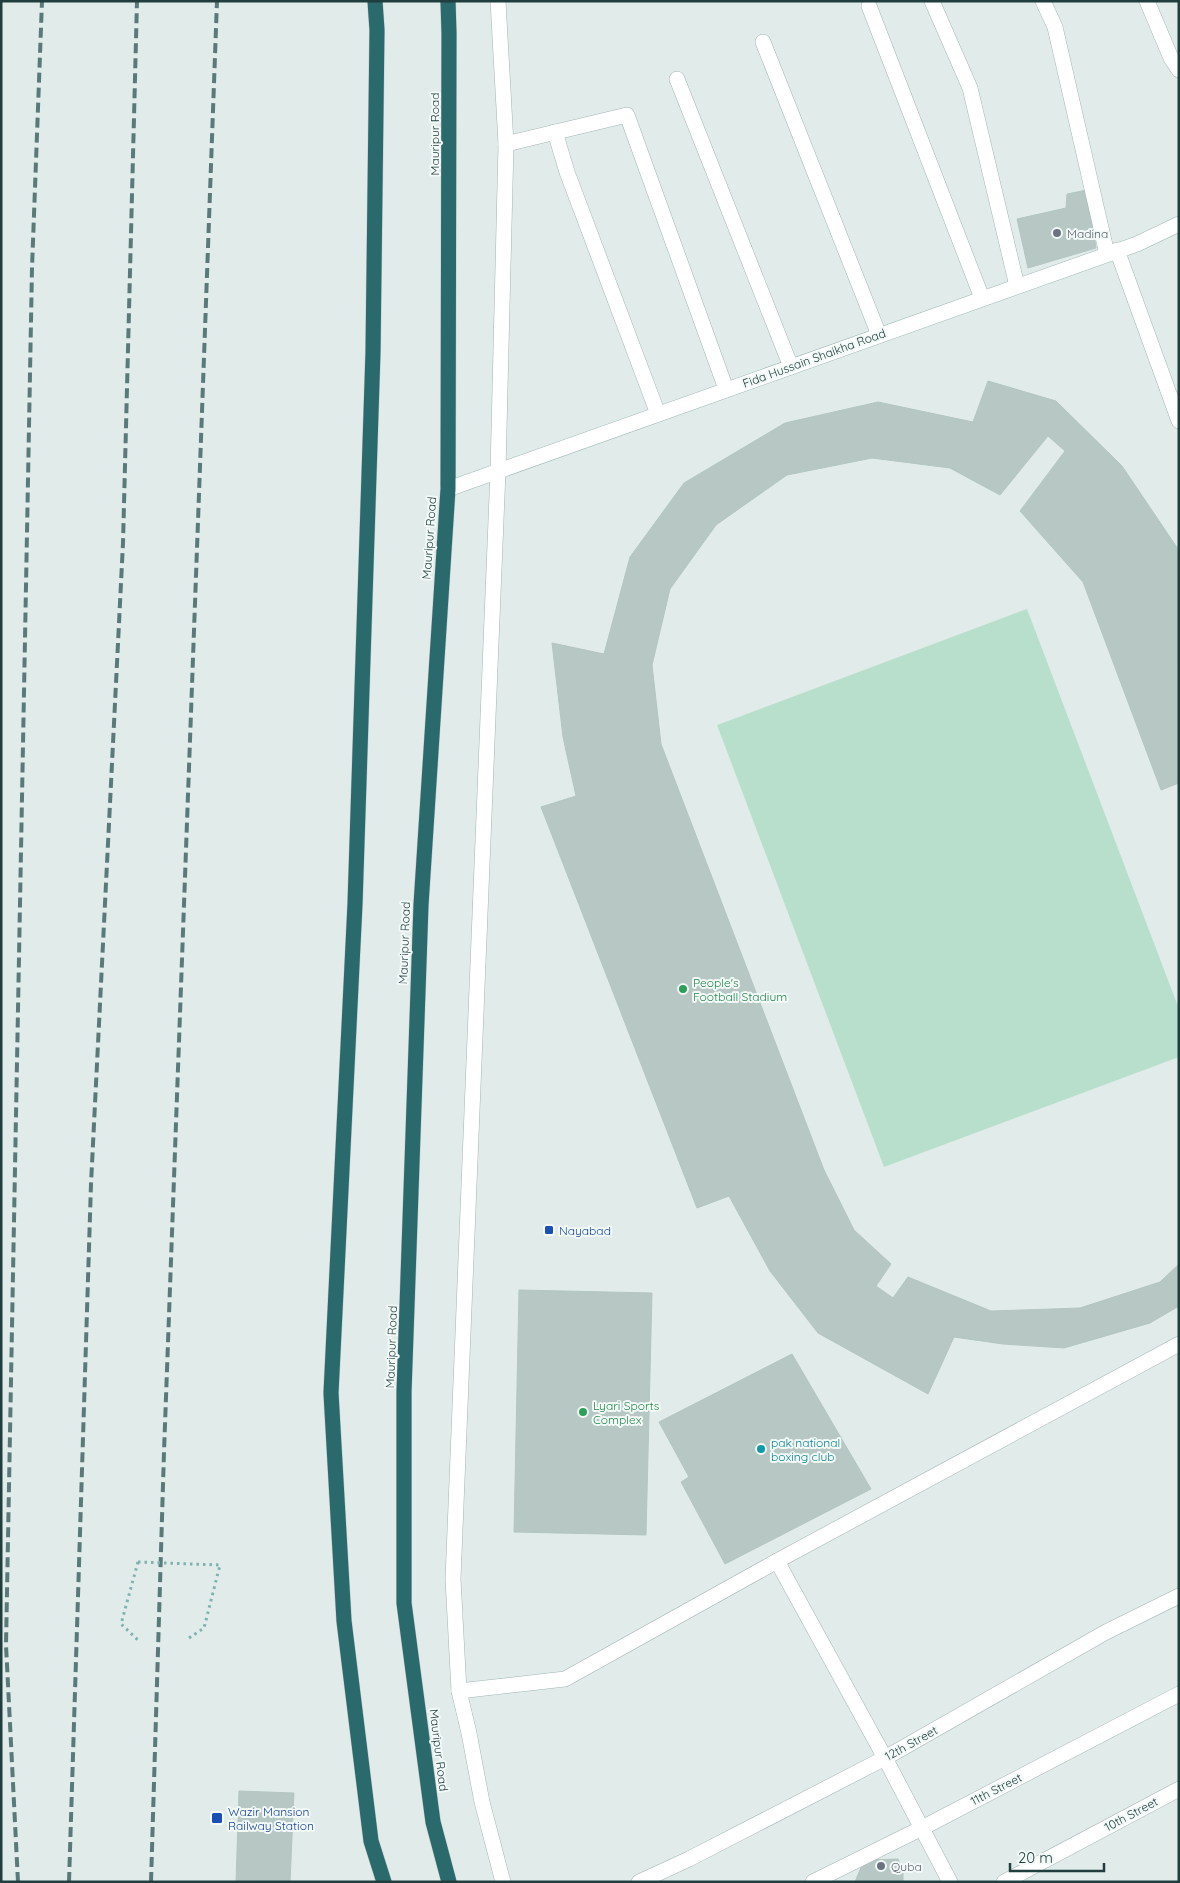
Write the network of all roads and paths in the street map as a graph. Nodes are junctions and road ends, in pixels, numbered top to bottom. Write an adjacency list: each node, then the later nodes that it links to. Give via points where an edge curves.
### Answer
1 (375, 1): 34 (highway, via 373,362 355,904 331,1393 344,1621 371,1841)
2 (448, 1): 23 (highway, Mauripur Road)
3 (498, 1): 12 (street)
4 (932, 1): 15 (street, via 970,88)
5 (1043, 1): 14 (street, via 1056,28)
6 (1147, 1): 9 (street)
7 (869, 6): 16 (street)
8 (763, 42): 17 (street)
9 (1179, 70)
10 (677, 78): 18 (street)
11 (555, 132): 12 (street); 19 (street, via 627,115); 20 (street)
12 (506, 144): 22 (street)
13 (1179, 224): 14 (street, Fida Hussain Shaikha Road)
14 (1112, 252): 15 (street, Fida Hussain Shaikha Road); 21 (street)
15 (1018, 286): 16 (street, Fida Hussain Shaikha Road)
16 (982, 298): 17 (street, Fida Hussain Shaikha Road)
17 (879, 335): 18 (street, Fida Hussain Shaikha Road)
18 (791, 366): 19 (street, Fida Hussain Shaikha Road)
19 (726, 390): 20 (street, Fida Hussain Shaikha Road)
20 (658, 414): 22 (street, Fida Hussain Shaikha Road)
21 (1179, 421)
22 (498, 471): 23 (street, Fida Hussain Shaikha Road); 29 (street, via 453,1579)
23 (448, 489): 35 (highway, Mauripur Road, via 420,905 404,1392 404,1603 433,1822)
24 (1179, 1344): 25 (street)
25 (777, 1561): 29 (street, via 565,1679); 31 (street)
26 (1179, 1596): 31 (street, 12th Street, via 1106,1632)
27 (189, 1638): 28 (path, bridge, via 204,1628 220,1565 138,1562 121,1624)
28 (140, 1642)
29 (459, 1691): 36 (street, via 482,1802)
30 (1179, 1694): 33 (street, 11th Street)
31 (885, 1758): 33 (street); 37 (street, 12th Street)
32 (1179, 1789): 40 (street, 10th Street)
33 (922, 1828): 38 (street, 11th Street); 39 (street)
34 (384, 1882)
35 (449, 1882)
36 (503, 1882)
37 (639, 1882)
38 (813, 1882)
39 (950, 1882)
40 (1004, 1882)

